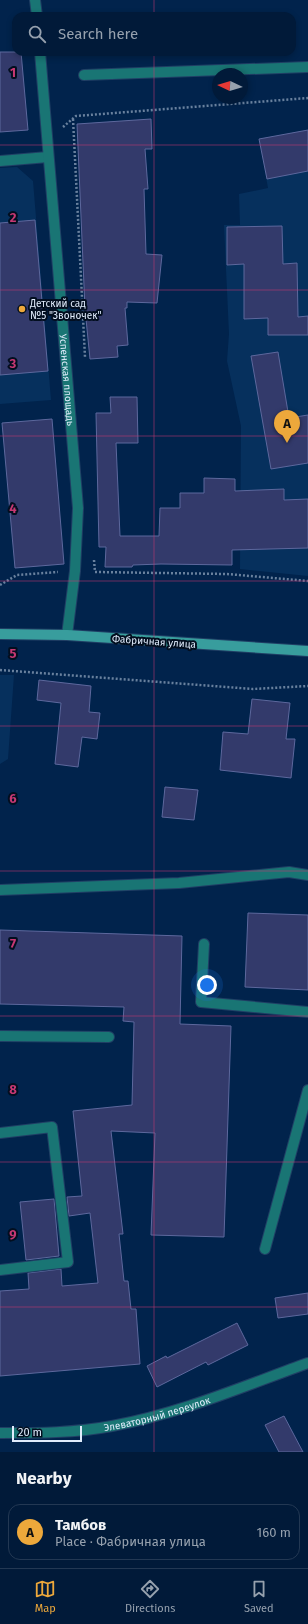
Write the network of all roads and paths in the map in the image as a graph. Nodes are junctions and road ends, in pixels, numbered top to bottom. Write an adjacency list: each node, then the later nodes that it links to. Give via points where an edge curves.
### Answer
1 (35, 0): 2 (street)
2 (36, 12)
3 (40, 56): 8 (street, Успенская площадь)
4 (308, 67): 5 (street)
5 (84, 75)
6 (308, 98): 7 (path)
7 (73, 118): 8 (path); 11 (path)
8 (46, 141): 9 (street, Успенская площадь)
9 (48, 157): 10 (street); 13 (street, Успенская площадь, via 78,508)
10 (0, 161)
11 (85, 358)
12 (94, 556): 14 (path)
13 (75, 571): 14 (path); 16 (path, via 17,575); 18 (street, Успенская площадь)
14 (95, 572): 15 (path, via 227,574)
15 (308, 581)
16 (0, 585)
17 (0, 634): 18 (street, Фабричная улица)
18 (67, 635): 19 (street, Фабричная улица)
19 (308, 651)
20 (0, 670): 21 (path, via 253,689)
21 (308, 686)
22 (308, 875): 23 (street, via 283,873 179,883)
23 (0, 890)
24 (204, 944): 25 (street, via 201,1002)
25 (308, 1012)
26 (0, 1036): 27 (street)
27 (109, 1037)
28 (308, 1090): 30 (street)
29 (0, 1133): 31 (street, via 52,1127 68,1262)
30 (265, 1249)
31 (0, 1270)
32 (308, 1363): 33 (street, Элеваторный переулок, via 167,1413 112,1426 58,1434)
33 (0, 1433)

